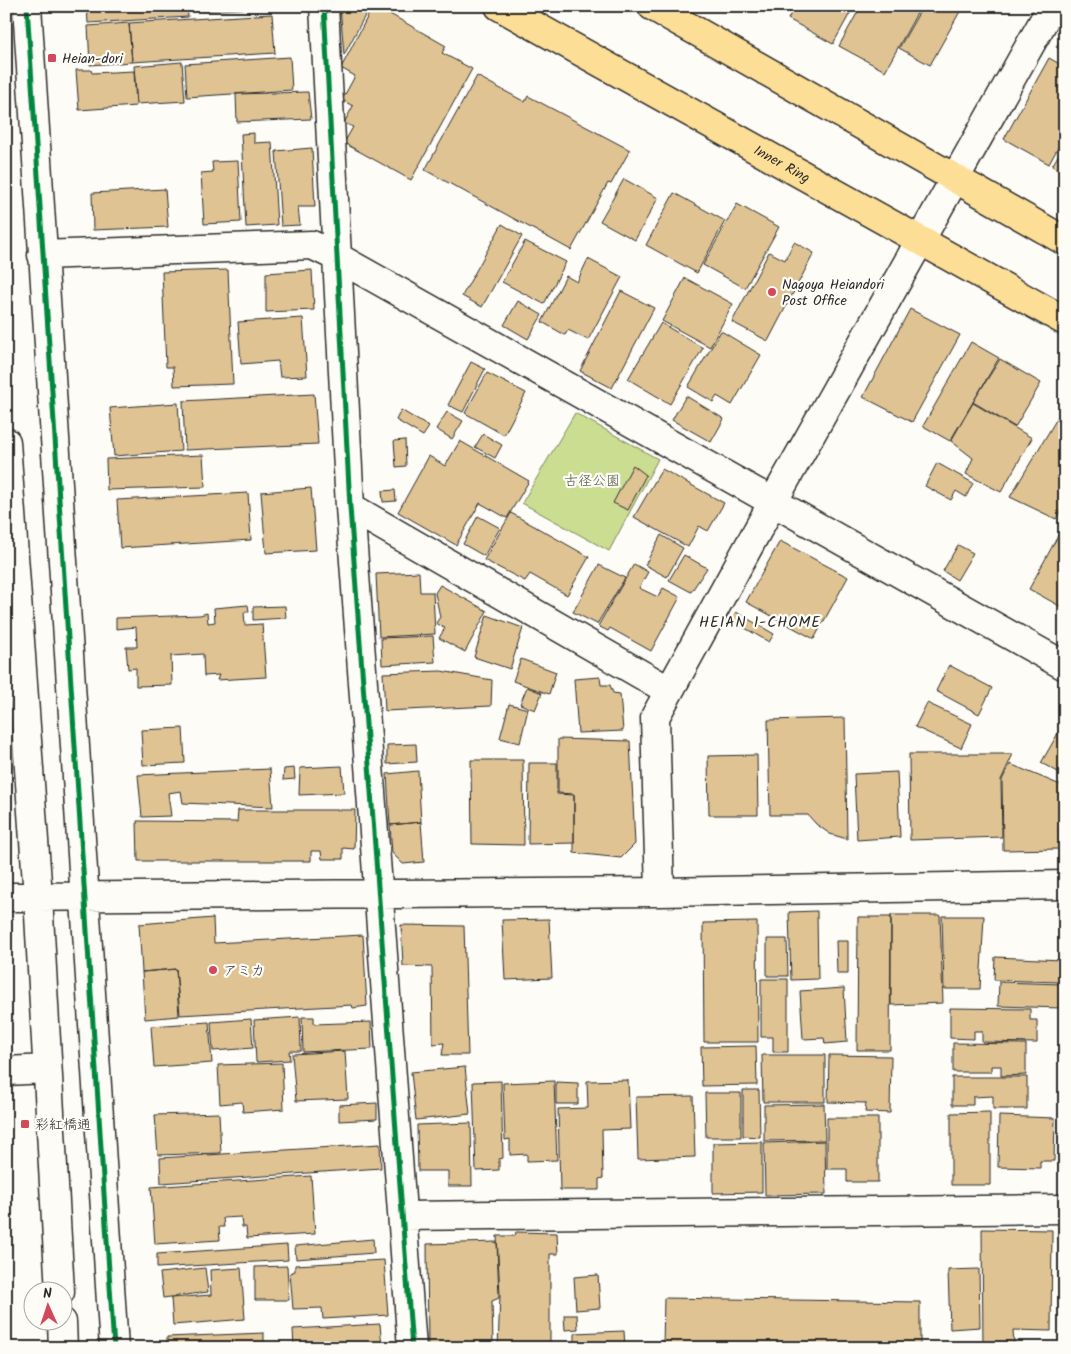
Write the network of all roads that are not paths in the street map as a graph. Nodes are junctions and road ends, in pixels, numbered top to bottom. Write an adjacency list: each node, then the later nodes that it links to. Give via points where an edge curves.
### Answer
1 (26, 6): 9 (street)
2 (324, 6): 10 (street)
3 (499, 6): 7 (main road, Inner Ring)
4 (652, 6): 6 (main road)
5 (1052, 6): 6 (street)
6 (954, 178): 7 (street); 8 (main road)
7 (920, 240): 11 (main road, Inner Ring); 13 (street)
8 (1065, 241)
9 (42, 255): 10 (street, via 312,245); 20 (street)
10 (337, 257): 13 (street); 14 (street)
11 (1065, 321)
12 (6, 442): 22 (street)
13 (773, 502): 15 (street); 16 (street)
14 (350, 507): 16 (street); 19 (street)
15 (1065, 666)
16 (668, 690): 18 (street, via 655,717)
17 (1065, 885): 18 (street)
18 (660, 892): 19 (street)
19 (378, 894): 20 (street); 26 (street)
20 (84, 896): 22 (street); 30 (street)
21 (6, 897): 22 (street)
22 (38, 897): 23 (street)
23 (47, 1069): 24 (street); 27 (street)
24 (6, 1071)
25 (1065, 1208): 26 (street)
26 (403, 1216): 31 (street)
27 (59, 1282)
28 (62, 1332): 29 (street)
29 (63, 1348)
30 (114, 1348)
31 (412, 1348)

